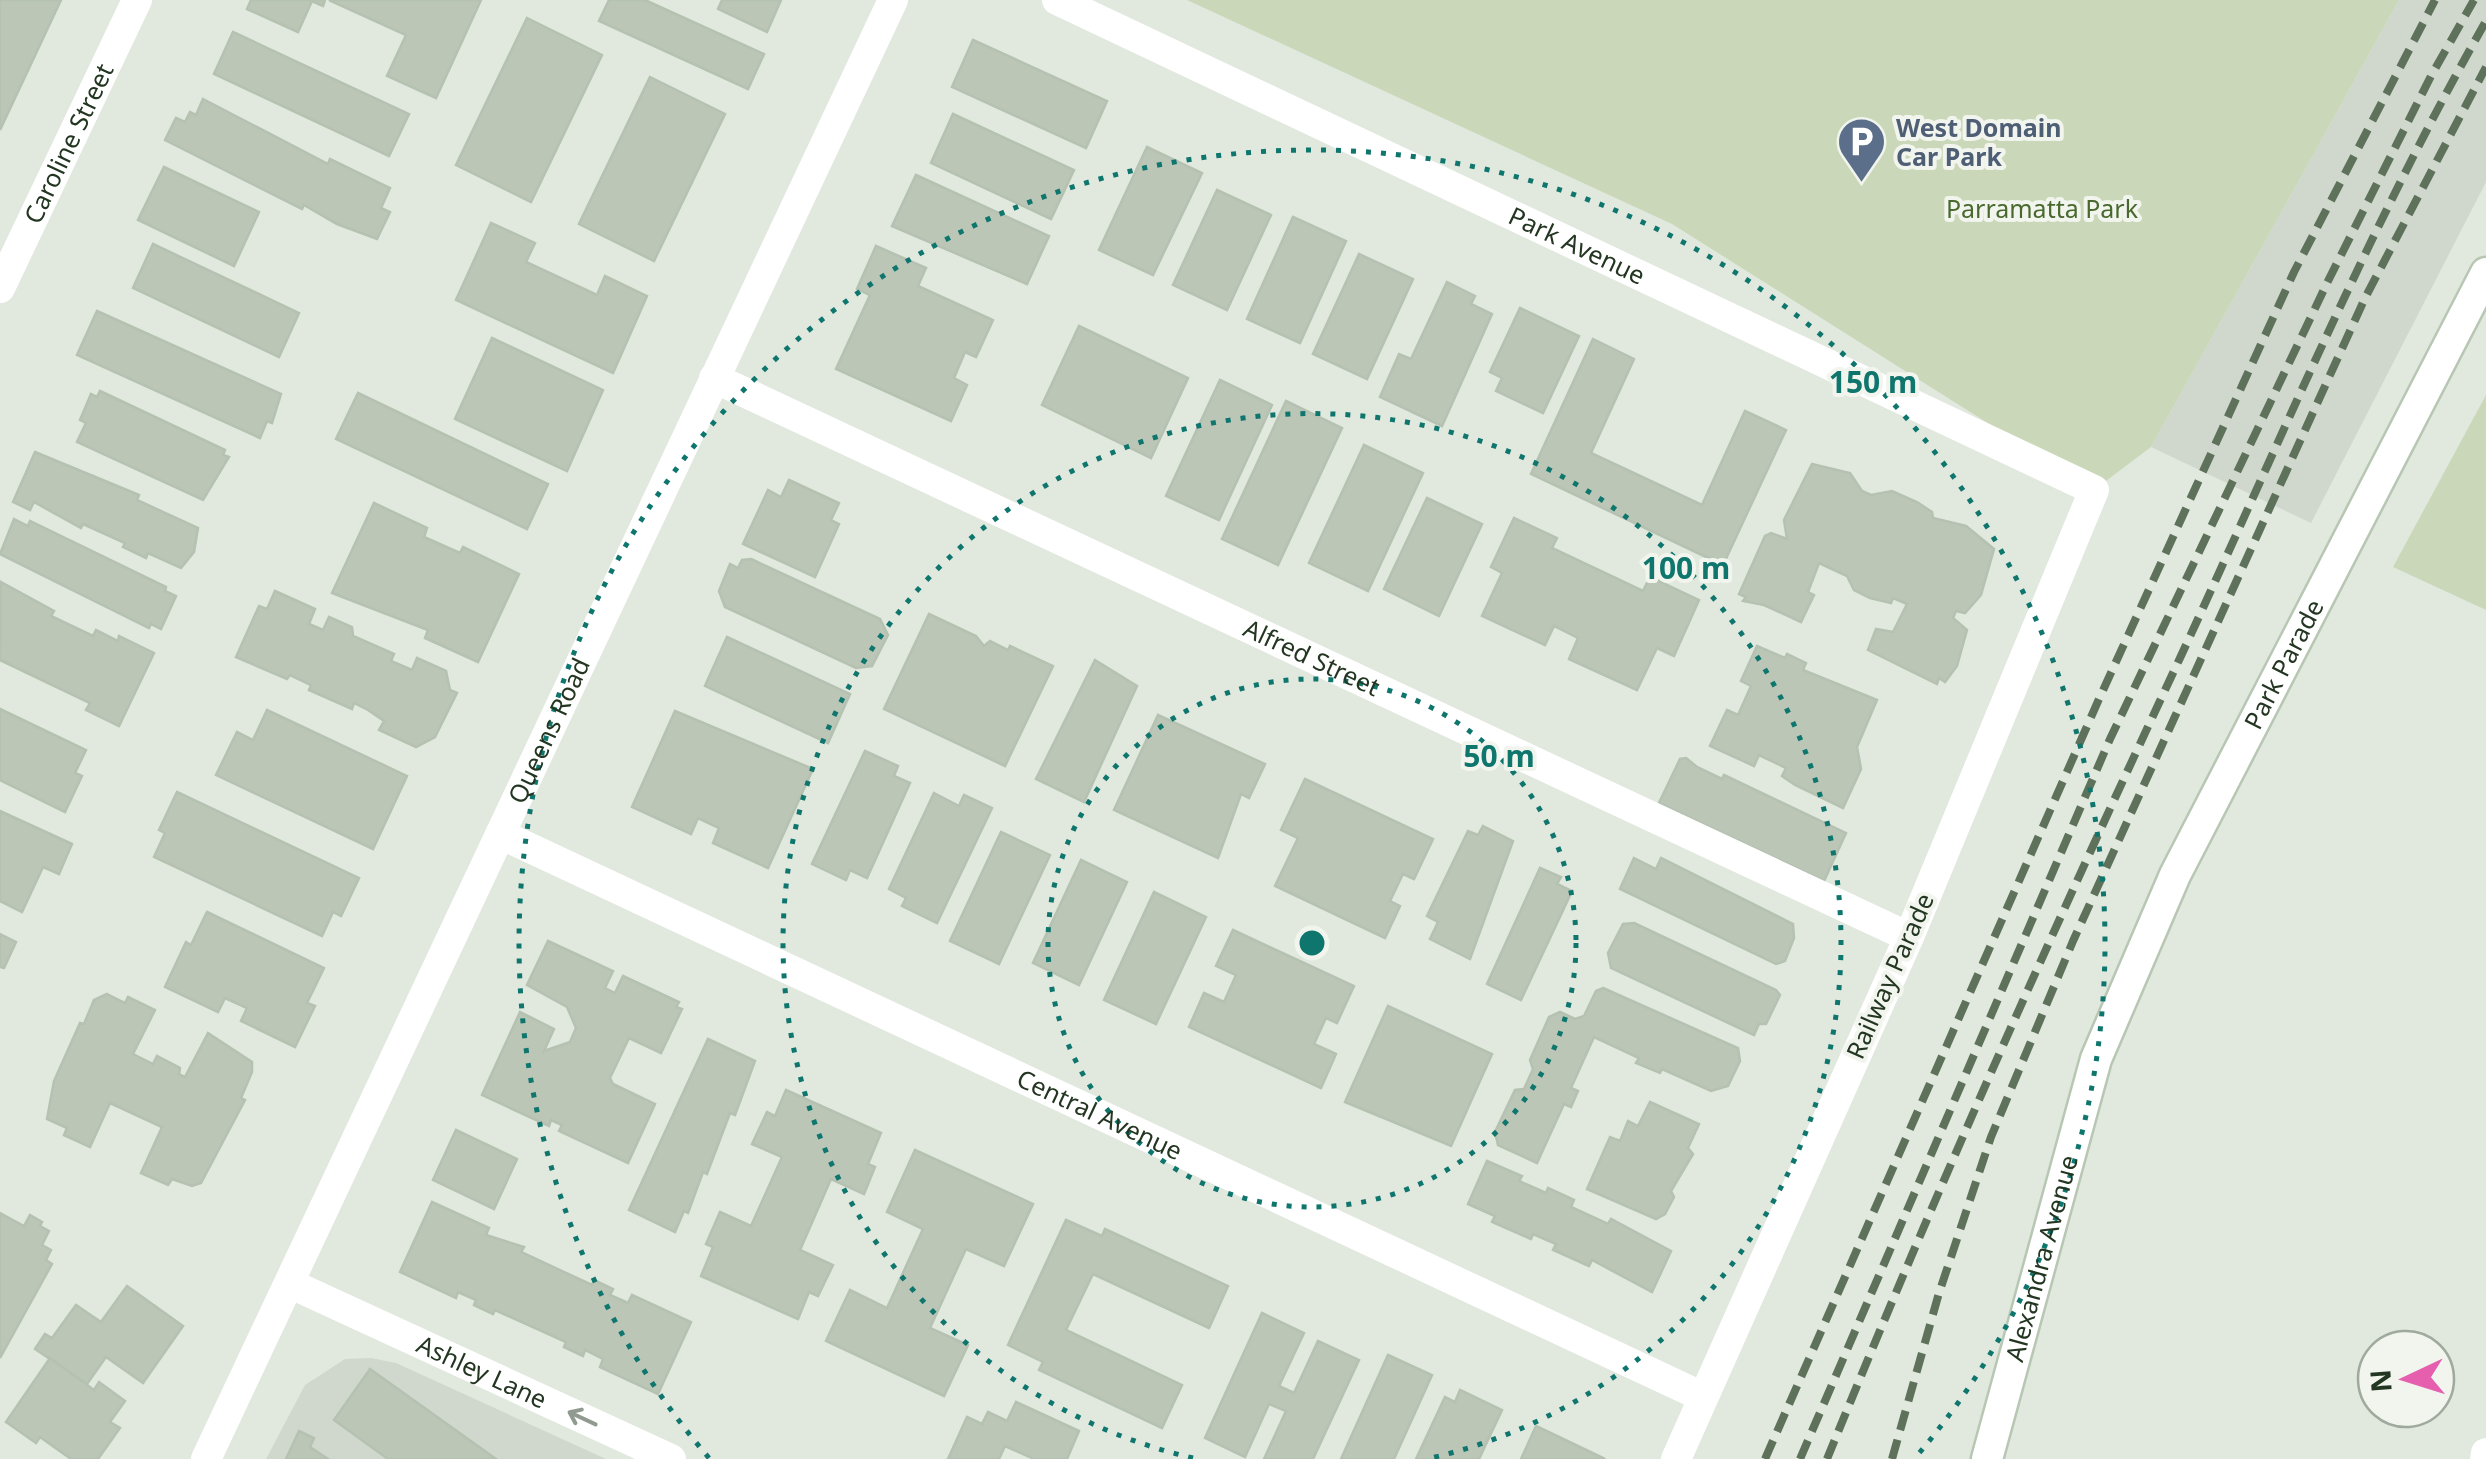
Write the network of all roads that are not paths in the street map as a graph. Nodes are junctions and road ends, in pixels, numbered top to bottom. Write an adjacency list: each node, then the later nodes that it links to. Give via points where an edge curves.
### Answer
1 (138, 0): 5 (street, Caroline Street)
2 (892, 0): 6 (street, Queens Road)
3 (1058, 0): 7 (street, Park Avenue)
4 (2486, 273): 10 (street, Park Parade, via 2176,875)
5 (0, 288)
6 (714, 378): 8 (street, Queens Road); 9 (street, Alfred Street)
7 (2094, 490): 9 (street, Railway Parade)
8 (500, 834): 11 (street, Queens Road); 12 (street, Central Avenue)
9 (1909, 937): 12 (street, Railway Parade)
10 (2096, 1059): 16 (street, Alexandra Avenue)
11 (291, 1284): 13 (street, Queens Road); 14 (street, Ashley Lane, one-way to 11)
12 (1702, 1396): 15 (street, Railway Parade)
13 (206, 1459)
14 (671, 1459)
15 (1676, 1459)
16 (1987, 1459)

